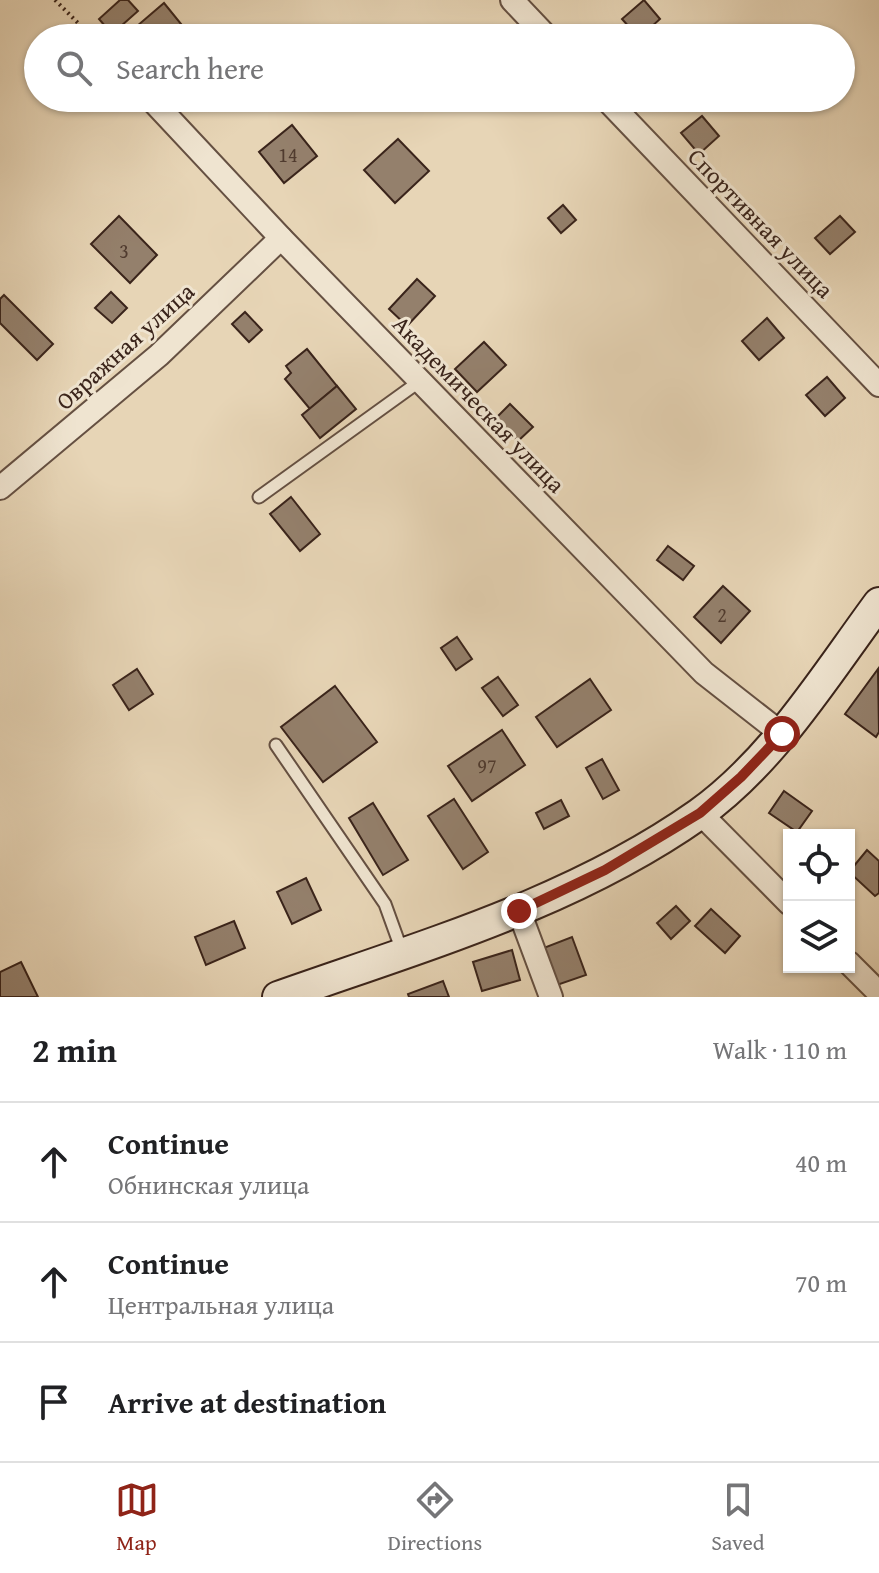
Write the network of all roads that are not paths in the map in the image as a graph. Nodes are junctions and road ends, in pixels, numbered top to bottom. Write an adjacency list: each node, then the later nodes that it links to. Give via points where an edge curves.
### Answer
1 (512, 0): 2 (street)
2 (535, 24)
3 (163, 112): 5 (street, Академическая улица)
4 (618, 112): 7 (street, Спортивная улица)
5 (281, 238): 6 (street, Академическая улица); 8 (street, Овражная улица, via 159,355)
6 (420, 381): 9 (lane); 11 (street, Академическая улица, via 704,673)
7 (879, 385)
8 (0, 488)
9 (259, 497)
10 (879, 603): 11 (street)
11 (782, 734): 13 (street)
12 (276, 745): 16 (lane, via 385,904)
13 (700, 813): 14 (street); 15 (street, via 605,870)
14 (787, 901)
15 (519, 911): 16 (street); 20 (street)
16 (403, 952): 19 (street)
17 (855, 969): 18 (street)
18 (879, 993)
19 (278, 997)
20 (551, 997)

